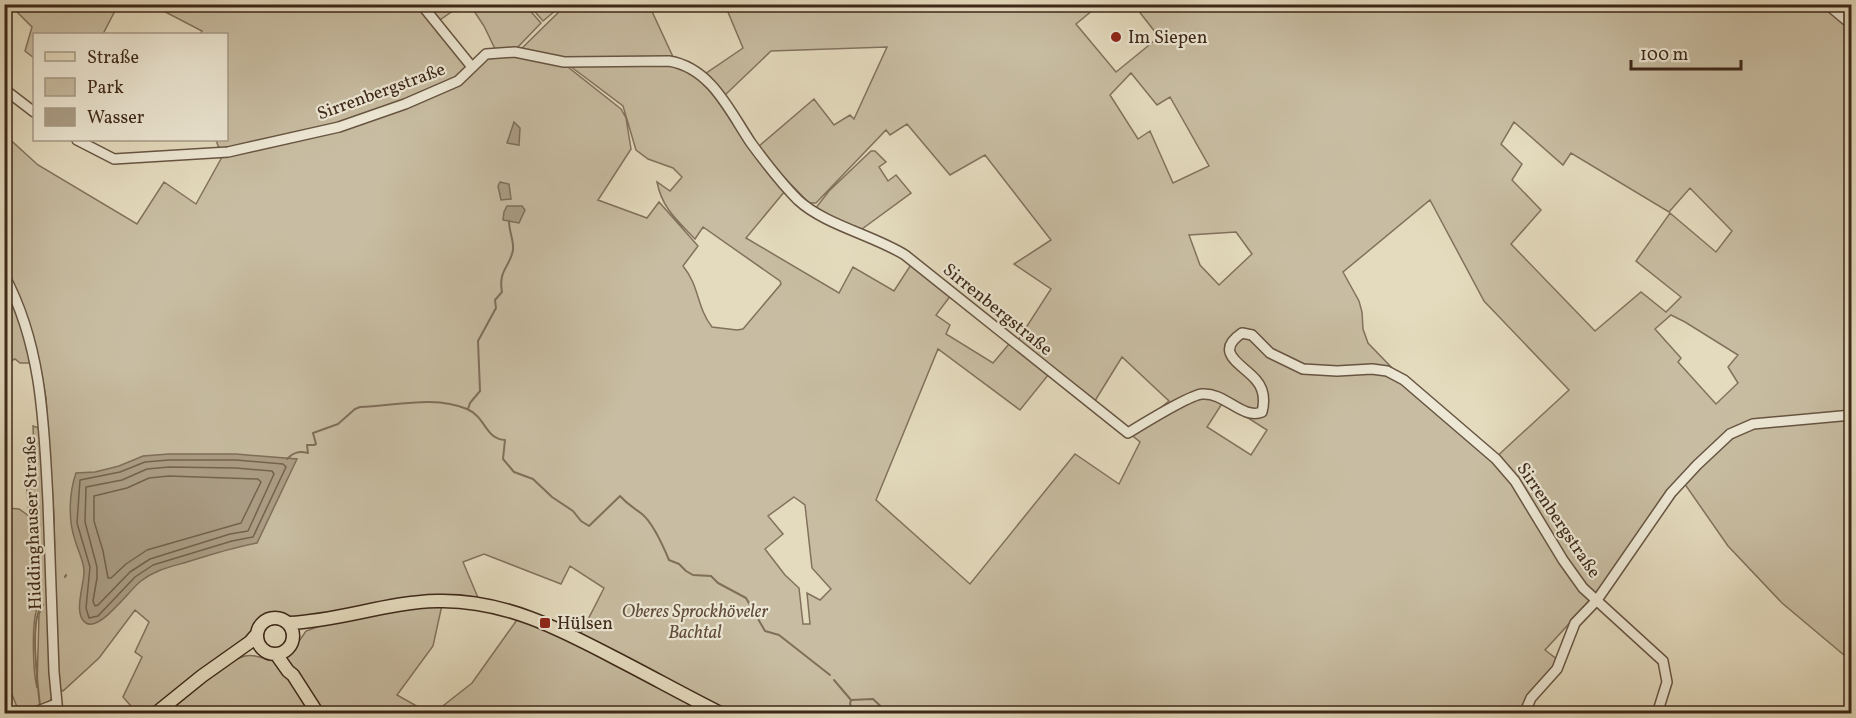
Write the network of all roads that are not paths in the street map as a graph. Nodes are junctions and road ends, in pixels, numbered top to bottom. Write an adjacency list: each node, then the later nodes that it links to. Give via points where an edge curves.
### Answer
1 (421, 4): 4 (street)
2 (1827, 4): 3 (street)
3 (1851, 25)
4 (472, 67): 7 (street, Sirrenbergstraße, via 458,81 405,104 339,128 244,150 114,159); 10 (street, Sirrenbergstraße, via 486,54 515,52 564,62 669,61 685,65 710,82 753,145 812,211 905,255 1128,433 1199,394 1214,394 1248,413 1262,412 1263,393 1256,379 1231,356 1230,345 1242,333 1252,335 1270,353 1302,369 1387,371 1404,380 1496,459 1515,481 1572,573)
5 (4, 89): 6 (street)
6 (33, 111)
7 (78, 141)
8 (4, 275): 17 (street, Hiddinghauser Straße, via 32,346 43,411)
9 (1851, 415): 10 (street, via 1753,424 1730,434 1671,493)
10 (1597, 600): 19 (street, via 1575,623 1557,669 1531,698); 23 (street, Sirrenbergstraße, via 1663,661 1667,682)
11 (317, 620): 12 (main road); 14 (main road); 22 (main road, via 390,605 455,601 520,613 563,631)
12 (289, 623): 13 (main road, via 269,618); 14 (main road)
13 (257, 634): 15 (main road, via 260,646); 16 (main road)
14 (294, 638): 15 (main road)
15 (276, 651): 16 (main road, via 254,650); 21 (main road)
16 (231, 657): 20 (main road)
17 (57, 709): 18 (street, Hiddinghauser Straße)
18 (37, 711)
19 (1525, 712)
20 (155, 714)
21 (318, 714)
22 (722, 714)
23 (1657, 714)

